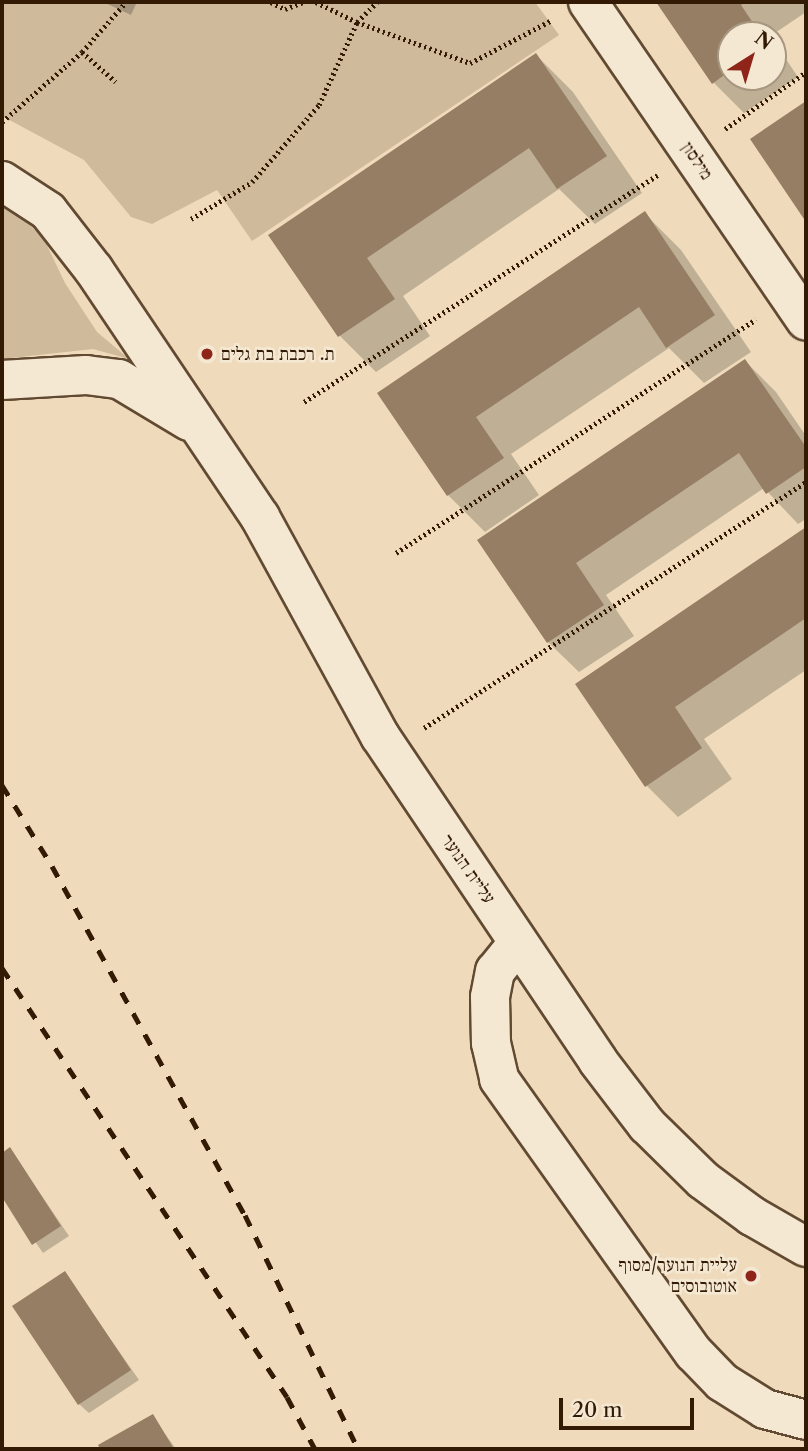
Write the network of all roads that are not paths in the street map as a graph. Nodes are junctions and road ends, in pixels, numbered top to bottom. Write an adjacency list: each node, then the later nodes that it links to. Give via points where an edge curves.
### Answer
1 (576, 8): 3 (street, מילסון, via 692,153)
2 (8, 183): 7 (street, עליית הנוער, via 67,233)
3 (798, 308)
4 (67, 377): 5 (street); 6 (street); 7 (street, via 119,379)
5 (2, 380)
6 (2, 402)
7 (202, 430): 8 (street, עליית הנוער, via 260,517 380,736)
8 (519, 943): 9 (street, עליית הנוער, via 647,1125 703,1180); 10 (street, via 495,971 490,997 491,1044 499,1079 694,1353 722,1382 765,1409)
9 (806, 1247)
10 (806, 1420)

